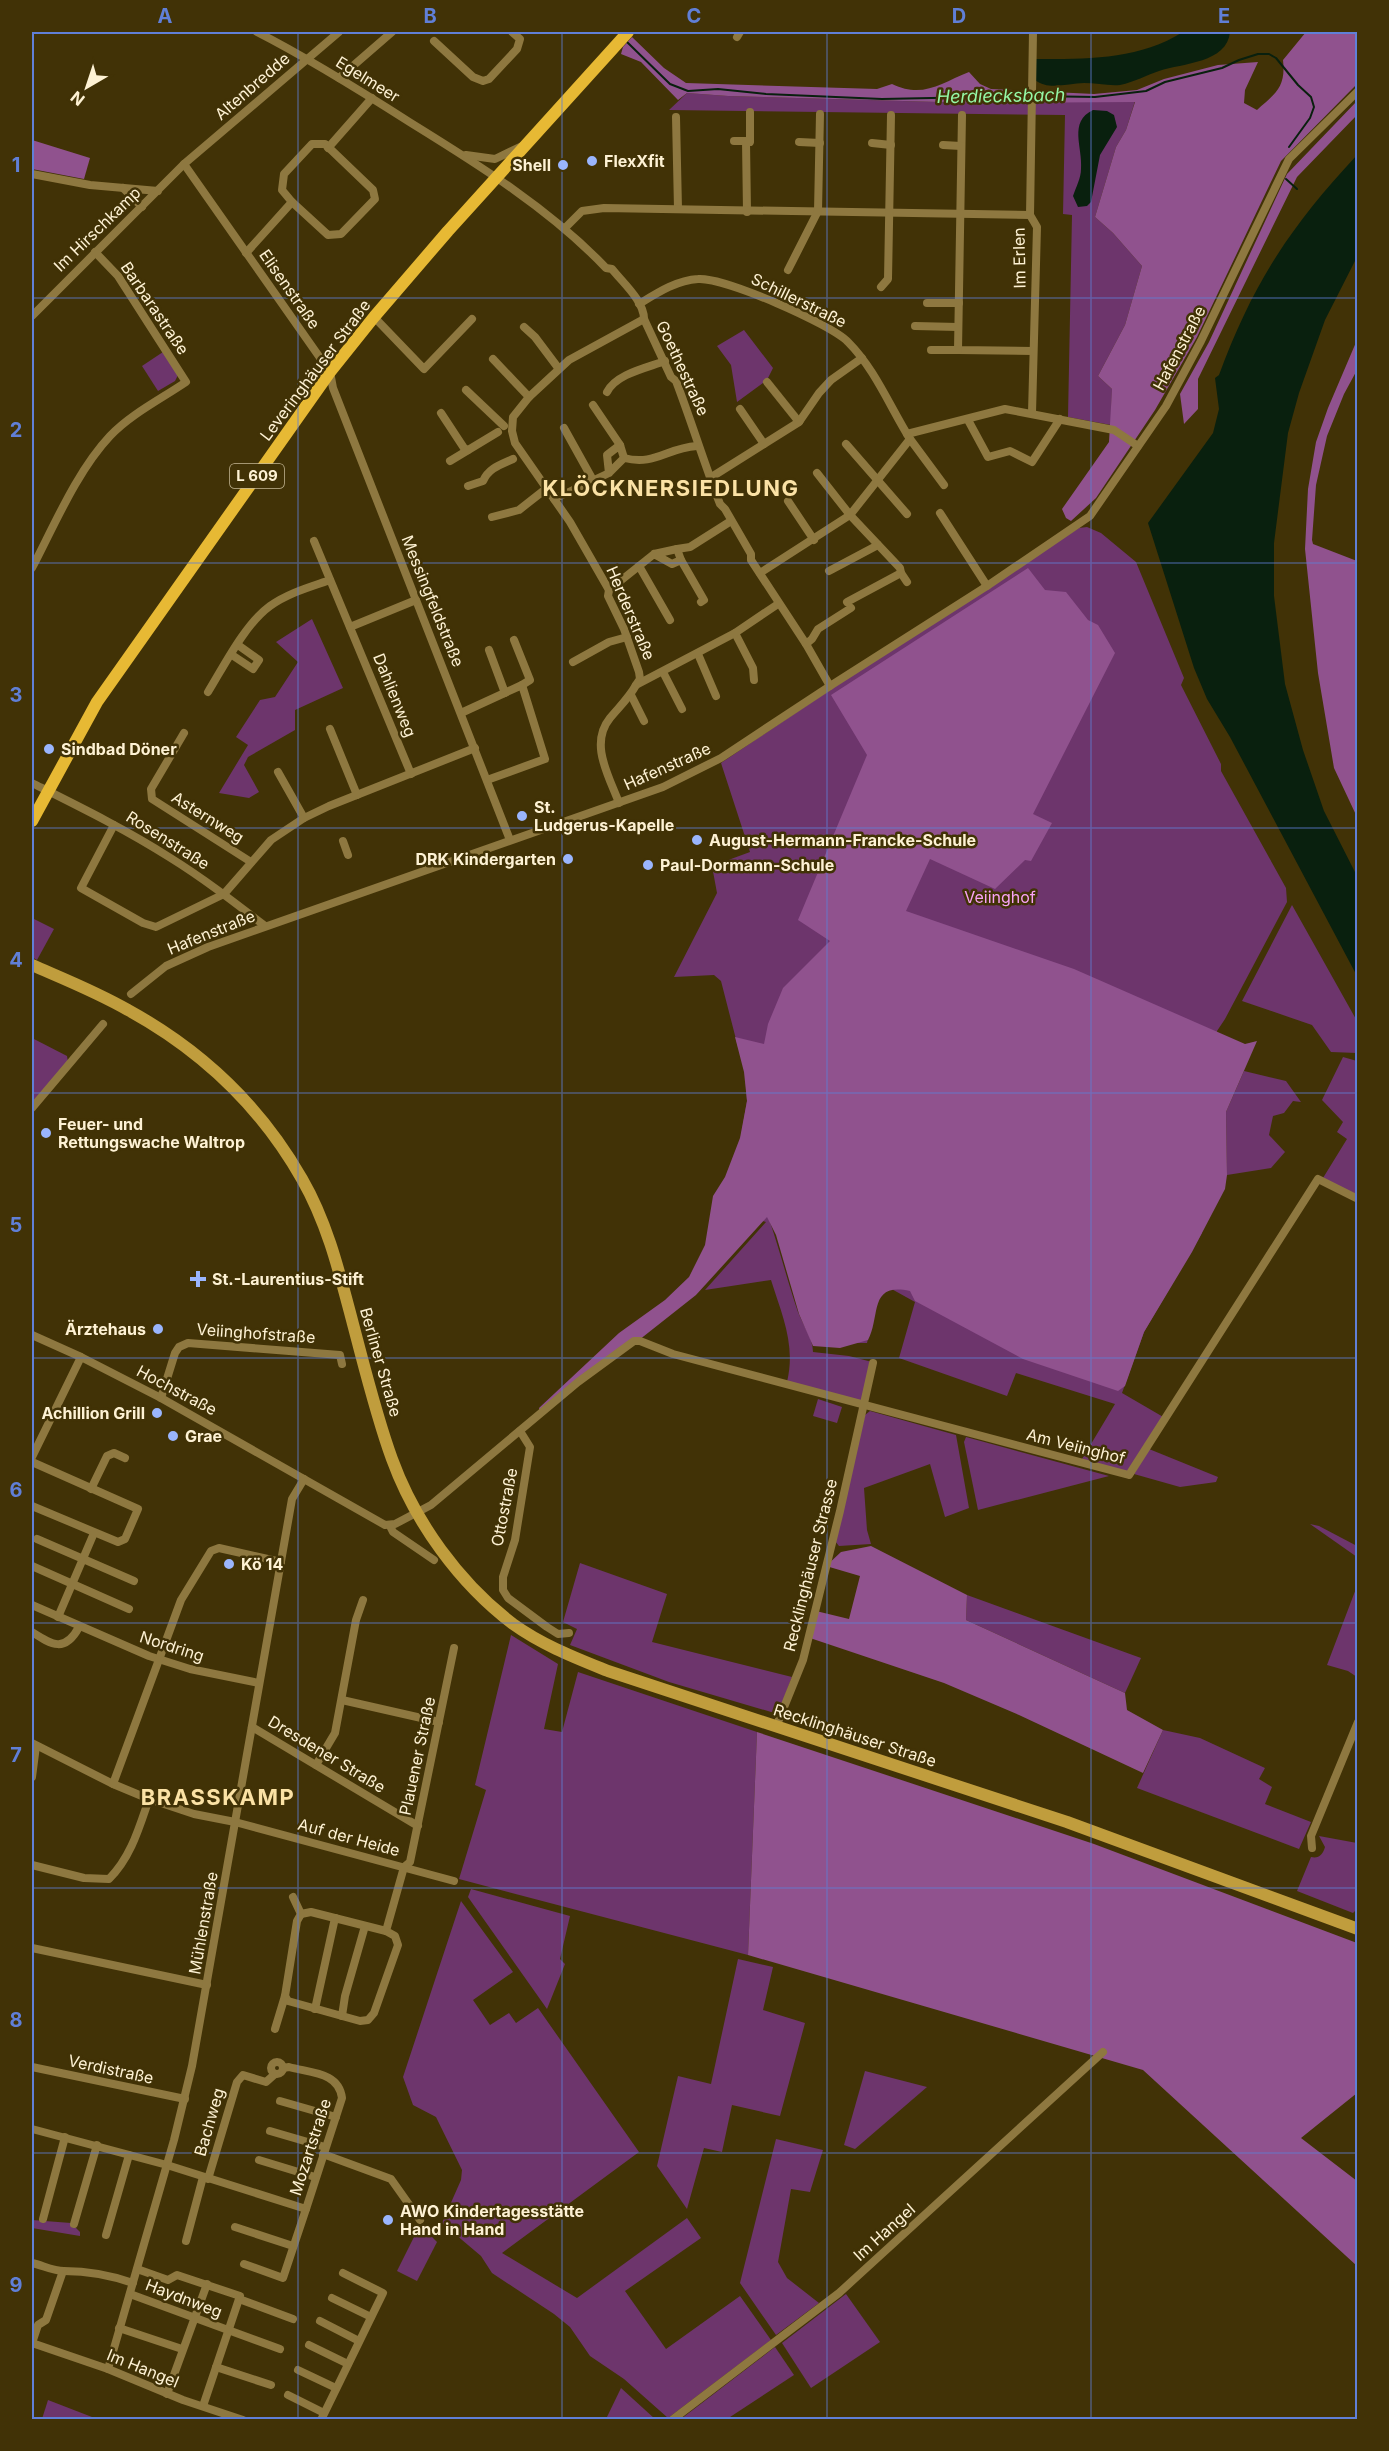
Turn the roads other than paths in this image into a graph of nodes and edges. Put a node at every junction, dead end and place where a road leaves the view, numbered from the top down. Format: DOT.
graph roads {
  1 [pos="259,32"];
  2 [pos="339,32"];
  3 [pos="392,32"];
  4 [pos="512,32"];
  5 [pos="628,32"];
  6 [pos="1033,32"];
  7 [pos="435,42"];
  8 [pos="307,58"];
  9 [pos="339,78"];
  10 [pos="1358,91"];
  11 [pos="372,98"];
  12 [pos="750,112"];
  13 [pos="820,114"];
  14 [pos="891,115"];
  15 [pos="962,115"];
  16 [pos="676,117"];
  17 [pos="734,141"];
  18 [pos="746,141"];
  19 [pos="528,142"];
  20 [pos="799,142"];
  21 [pos="820,143"];
  22 [pos="872,144"];
  23 [pos="891,145"];
  24 [pos="943,145"];
  25 [pos="961,146"];
  26 [pos="328,148"];
  27 [pos="460,153"];
  28 [pos="184,164"];
  29 [pos="32,174"];
  30 [pos="496,179"];
  31 [pos="123,188"];
  32 [pos="158,191"];
  33 [pos="292,202"];
  34 [pos="142,207"];
  35 [pos="678,209"];
  36 [pos="818,211"];
  37 [pos="747,212"];
  38 [pos="889,213"];
  39 [pos="960,215"];
  40 [pos="1030,215"];
  41 [pos="565,228"];
  42 [pos="95,252"];
  43 [pos="246,253"];
  44 [pos="788,270"];
  45 [pos="881,287"];
  46 [pos="927,303"];
  47 [pos="959,303"];
  48 [pos="639,304"];
  49 [pos="32,316"];
  50 [pos="374,317"];
  51 [pos="472,319"];
  52 [pos="644,319"];
  53 [pos="915,326"];
  54 [pos="524,327"];
  55 [pos="958,327"];
  56 [pos="931,350"];
  57 [pos="958,350"];
  58 [pos="1034,351"];
  59 [pos="862,358"];
  60 [pos="494,359"];
  61 [pos="665,361"];
  62 [pos="560,369"];
  63 [pos="330,372"];
  64 [pos="767,382"];
  65 [pos="466,390"];
  66 [pos="607,392"];
  67 [pos="529,397"];
  68 [pos="593,405"];
  69 [pos="740,409"];
  70 [pos="441,413"];
  71 [pos="1032,413"];
  72 [pos="1060,419"];
  73 [pos="968,420"];
  74 [pos="799,422"];
  75 [pos="564,428"];
  76 [pos="909,436"];
  77 [pos="764,444"];
  78 [pos="846,444"];
  79 [pos="620,445"];
  80 [pos="697,446"];
  81 [pos="1138,446"];
  82 [pos="468,450"];
  83 [pos="624,458"];
  84 [pos="513,459"];
  85 [pos="450,460"];
  86 [pos="609,473"];
  87 [pos="817,473"];
  88 [pos="710,478"];
  89 [pos="594,482"];
  90 [pos="877,482"];
  91 [pos="944,485"];
  92 [pos="468,486"];
  93 [pos="546,488"];
  94 [pos="554,499"];
  95 [pos="788,501"];
  96 [pos="940,513"];
  97 [pos="907,514"];
  98 [pos="850,516"];
  99 [pos="492,517"];
  100 [pos="731,521"];
  101 [pos="814,540"];
  102 [pos="314,541"];
  103 [pos="878,545"];
  104 [pos="677,549"];
  105 [pos="654,554"];
  106 [pos="681,560"];
  107 [pos="639,566"];
  108 [pos="32,568"];
  109 [pos="829,571"];
  110 [pos="760,573"];
  111 [pos="901,573"];
  112 [pos="330,580"];
  113 [pos="907,582"];
  114 [pos="987,586"];
  115 [pos="609,590"];
  116 [pos="416,600"];
  117 [pos="701,602"];
  118 [pos="778,604"];
  119 [pos="670,620"];
  120 [pos="350,627"];
  121 [pos="735,633"];
  122 [pos="627,637"];
  123 [pos="514,640"];
  124 [pos="806,644"];
  125 [pos="238,645"];
  126 [pos="489,650"];
  127 [pos="698,654"];
  128 [pos="232,655"];
  129 [pos="573,662"];
  130 [pos="663,672"];
  131 [pos="754,680"];
  132 [pos="522,685"];
  133 [pos="636,685"];
  134 [pos="830,686"];
  135 [pos="208,692"];
  136 [pos="505,693"];
  137 [pos="631,695"];
  138 [pos="716,696"];
  139 [pos="682,709"];
  140 [pos="461,713"];
  141 [pos="644,721"];
  142 [pos="330,729"];
  143 [pos="184,733"];
  144 [pos="475,748"];
  145 [pos="278,772"];
  146 [pos="411,774"];
  147 [pos="487,780"];
  148 [pos="32,783"];
  149 [pos="47,791"];
  150 [pos="357,795"];
  151 [pos="619,803"];
  152 [pos="304,818"];
  153 [pos="32,821"];
  154 [pos="114,825"];
  155 [pos="510,840"];
  156 [pos="343,841"];
  157 [pos="348,855"];
  158 [pos="251,862"];
  159 [pos="225,894"];
  160 [pos="266,926"];
  161 [pos="32,965"];
  162 [pos="131,994"];
  163 [pos="103,1024"];
  164 [pos="32,1108"];
  165 [pos="1358,1199"];
  166 [pos="32,1335"];
  167 [pos="634,1341"];
  168 [pos="81,1357"];
  169 [pos="873,1363"];
  170 [pos="342,1364"];
  171 [pos="161,1398"];
  172 [pos="865,1406"];
  173 [pos="520,1431"];
  174 [pos="32,1457"];
  175 [pos="125,1458"];
  176 [pos="32,1462"];
  177 [pos="304,1479"];
  178 [pos="92,1489"];
  179 [pos="32,1506"];
  180 [pos="417,1513"];
  181 [pos="390,1526"];
  182 [pos="94,1533"];
  183 [pos="37,1539"];
  184 [pos="82,1559"];
  185 [pos="435,1560"];
  186 [pos="281,1562"];
  187 [pos="32,1566"];
  188 [pos="134,1581"];
  189 [pos="73,1585"];
  190 [pos="363,1600"];
  191 [pos="32,1605"];
  192 [pos="129,1609"];
  193 [pos="58,1617"];
  194 [pos="79,1627"];
  195 [pos="32,1632"];
  196 [pos="569,1633"];
  197 [pos="454,1648"];
  198 [pos="160,1660"];
  199 [pos="259,1683"];
  200 [pos="342,1700"];
  201 [pos="439,1722"];
  202 [pos="1358,1722"];
  203 [pos="252,1727"];
  204 [pos="776,1727"];
  205 [pos="34,1744"];
  206 [pos="316,1765"];
  207 [pos="32,1777"];
  208 [pos="113,1784"];
  209 [pos="149,1799"];
  210 [pos="235,1822"];
  211 [pos="417,1826"];
  212 [pos="1312,1848"];
  213 [pos="32,1865"];
  214 [pos="404,1867"];
  215 [pos="454,1881"];
  216 [pos="293,1897"];
  217 [pos="301,1914"];
  218 [pos="335,1918"];
  219 [pos="365,1926"];
  220 [pos="1358,1929"];
  221 [pos="386,1931"];
  222 [pos="32,1948"];
  223 [pos="207,1985"];
  224 [pos="285,1996"];
  225 [pos="315,2009"];
  226 [pos="342,2016"];
  227 [pos="275,2029"];
  228 [pos="1103,2052"];
  229 [pos="32,2067"];
  230 [pos="283,2068"];
  231 [pos="185,2099"];
  232 [pos="280,2101"];
  233 [pos="336,2117"];
  234 [pos="32,2131"];
  235 [pos="270,2131"];
  236 [pos="65,2137"];
  237 [pos="97,2145"];
  238 [pos="324,2151"];
  239 [pos="129,2155"];
  240 [pos="259,2160"];
  241 [pos="167,2164"];
  242 [pos="315,2177"];
  243 [pos="206,2178"];
  244 [pos="306,2209"];
  245 [pos="44,2219"];
  246 [pos="420,2220"];
  247 [pos="74,2224"];
  248 [pos="234,2227"];
  249 [pos="106,2235"];
  250 [pos="186,2241"];
  251 [pos="293,2246"];
  252 [pos="32,2263"];
  253 [pos="244,2264"];
  254 [pos="138,2269"];
  255 [pos="63,2271"];
  256 [pos="343,2273"];
  257 [pos="133,2283"];
  258 [pos="207,2284"];
  259 [pos="130,2294"];
  260 [pos="332,2298"];
  261 [pos="239,2299"];
  262 [pos="371,2317"];
  263 [pos="194,2318"];
  264 [pos="293,2319"];
  265 [pos="320,2321"];
  266 [pos="119,2328"];
  267 [pos="228,2331"];
  268 [pos="359,2341"];
  269 [pos="32,2343"];
  270 [pos="309,2345"];
  271 [pos="182,2349"];
  272 [pos="280,2349"];
  273 [pos="348,2364"];
  274 [pos="216,2367"];
  275 [pos="108,2369"];
  276 [pos="298,2370"];
  277 [pos="271,2385"];
  278 [pos="336,2388"];
  279 [pos="167,2394"];
  280 [pos="288,2395"];
  281 [pos="203,2406"];
  282 [pos="323,2416"];
  283 [pos="243,2420"];
  284 [pos="672,2420"];
  1 -- 8 [label="street, Egelmeer"];
  2 -- 8 [label="street, Altenbredde"];
  3 -- 9 [label="street"];
  4 -- 7 [label="street"];
  5 -- 19 [label="main road, Leveringhäuser Straße / L 609"];
  6 -- 40 [label="street, Im Erlen"];
  8 -- 9 [label="street, Egelmeer"];
  8 -- 28 [label="street, Altenbredde"];
  9 -- 11 [label="street, Egelmeer"];
  10 -- 81 [label="street, Hafenstraße"];
  11 -- 26 [label="street"];
  11 -- 27 [label="street, Egelmeer"];
  12 -- 18 [label="street"];
  13 -- 21 [label="street"];
  14 -- 23 [label="street"];
  15 -- 25 [label="street"];
  16 -- 35 [label="street"];
  17 -- 18 [label="street"];
  18 -- 37 [label="street"];
  19 -- 27 [label="street, Egelmeer"];
  19 -- 30 [label="main road, Leveringhäuser Straße / L 609"];
  20 -- 21 [label="street"];
  21 -- 36 [label="street"];
  22 -- 23 [label="street"];
  23 -- 38 [label="street"];
  24 -- 25 [label="street"];
  25 -- 39 [label="street"];
  26 -- 33 [label="street"];
  26 -- 33 [label="street"];
  27 -- 30 [label="street, Egelmeer"];
  28 -- 32 [label="street, Im Hirschkamp"];
  28 -- 43 [label="street, Elisenstraße"];
  29 -- 31 [label="street"];
  30 -- 41 [label="street, Goethestraße"];
  30 -- 50 [label="main road, Leveringhäuser Straße / L 609"];
  31 -- 32 [label="street"];
  31 -- 34 [label="street"];
  32 -- 34 [label="street, Im Hirschkamp"];
  33 -- 43 [label="street, Elisenstraße"];
  34 -- 42 [label="street, Im Hirschkamp"];
  35 -- 37 [label="street"];
  35 -- 41 [label="street"];
  36 -- 37 [label="street"];
  36 -- 38 [label="street"];
  36 -- 44 [label="street"];
  38 -- 39 [label="street"];
  38 -- 45 [label="street"];
  39 -- 40 [label="street"];
  39 -- 47 [label="street"];
  40 -- 58 [label="street, Im Erlen"];
  41 -- 48 [label="street, Goethestraße"];
  42 -- 49 [label="street, Im Hirschkamp"];
  42 -- 108 [label="street, Barbarastraße"];
  43 -- 63 [label="street, Elisenstraße"];
  46 -- 47 [label="street"];
  47 -- 55 [label="street"];
  48 -- 52 [label="street, Goethestraße"];
  48 -- 59 [label="street, Schillerstraße"];
  50 -- 51 [label="street"];
  50 -- 63 [label="main road, Leveringhäuser Straße / L 609"];
  52 -- 61 [label="street, Goethestraße"];
  52 -- 62 [label="street, Herderstraße"];
  53 -- 55 [label="street"];
  54 -- 62 [label="street"];
  55 -- 57 [label="street"];
  56 -- 57 [label="street"];
  57 -- 58 [label="street"];
  58 -- 71 [label="street, Im Erlen"];
  59 -- 74 [label="street"];
  59 -- 76 [label="street, Schillerstraße"];
  60 -- 67 [label="street"];
  61 -- 66 [label="street"];
  61 -- 80 [label="street, Goethestraße"];
  62 -- 67 [label="street, Herderstraße"];
  63 -- 116 [label="street, Messingfeldstraße"];
  63 -- 149 [label="main road, Leveringhäuser Straße / L 609"];
  64 -- 74 [label="street"];
  65 -- 82 [label="street"];
  67 -- 93 [label="street, Herderstraße"];
  68 -- 79 [label="street"];
  69 -- 77 [label="street"];
  70 -- 82 [label="street"];
  71 -- 72 [label="street"];
  71 -- 73 [label="street"];
  72 -- 73 [label="street"];
  72 -- 81 [label="street"];
  73 -- 76 [label="street"];
  74 -- 77 [label="street"];
  75 -- 89 [label="street"];
  76 -- 90 [label="street"];
  76 -- 91 [label="street, Schillerstraße"];
  77 -- 88 [label="street"];
  78 -- 90 [label="street"];
  79 -- 83 [label="street"];
  79 -- 86 [label="street"];
  80 -- 83 [label="street"];
  80 -- 88 [label="street, Goethestraße"];
  81 -- 114 [label="street, Hafenstraße"];
  82 -- 85 [label="street"];
  83 -- 86 [label="street"];
  84 -- 92 [label="street"];
  86 -- 89 [label="street"];
  87 -- 98 [label="street"];
  88 -- 100 [label="street, Goethestraße"];
  89 -- 94 [label="street"];
  90 -- 97 [label="street"];
  90 -- 98 [label="street"];
  93 -- 94 [label="street, Herderstraße"];
  93 -- 99 [label="street"];
  94 -- 115 [label="street, Herderstraße"];
  95 -- 101 [label="street"];
  96 -- 114 [label="street"];
  98 -- 101 [label="street"];
  98 -- 103 [label="street"];
  100 -- 104 [label="street"];
  100 -- 110 [label="street, Goethestraße"];
  101 -- 110 [label="street"];
  102 -- 112 [label="street, Dahlienweg"];
  103 -- 109 [label="street"];
  103 -- 111 [label="street"];
  104 -- 105 [label="street"];
  104 -- 106 [label="street"];
  105 -- 106 [label="street"];
  105 -- 107 [label="street"];
  106 -- 117 [label="street"];
  107 -- 115 [label="street"];
  107 -- 119 [label="street"];
  110 -- 118 [label="street, Goethestraße"];
  111 -- 113 [label="street"];
  111 -- 124 [label="street"];
  112 -- 120 [label="street, Dahlienweg"];
  112 -- 125 [label="street"];
  114 -- 134 [label="street, Hafenstraße"];
  115 -- 122 [label="street, Herderstraße"];
  116 -- 120 [label="street"];
  116 -- 140 [label="street, Messingfeldstraße"];
  118 -- 121 [label="street"];
  118 -- 124 [label="street, Goethestraße"];
  120 -- 146 [label="street, Dahlienweg"];
  121 -- 127 [label="street"];
  121 -- 131 [label="street"];
  122 -- 129 [label="street"];
  122 -- 133 [label="street, Herderstraße"];
  123 -- 132 [label="street"];
  124 -- 134 [label="street, Goethestraße"];
  125 -- 128 [label="street"];
  125 -- 128 [label="street"];
  126 -- 136 [label="street"];
  127 -- 130 [label="street"];
  127 -- 138 [label="street"];
  128 -- 135 [label="street"];
  130 -- 133 [label="street"];
  130 -- 139 [label="street"];
  132 -- 136 [label="street"];
  132 -- 147 [label="street"];
  133 -- 137 [label="street"];
  134 -- 151 [label="street, Hafenstraße"];
  136 -- 140 [label="street"];
  137 -- 141 [label="street"];
  137 -- 151 [label="street"];
  140 -- 144 [label="street, Messingfeldstraße"];
  142 -- 150 [label="street"];
  143 -- 158 [label="street, Asternweg"];
  144 -- 146 [label="street"];
  144 -- 147 [label="street, Messingfeldstraße"];
  145 -- 152 [label="street"];
  146 -- 150 [label="street"];
  147 -- 155 [label="street, Messingfeldstraße"];
  148 -- 149 [label="street, Rosenstraße"];
  149 -- 153 [label="main road, Leveringhäuser Straße / L 609"];
  149 -- 154 [label="street, Rosenstraße"];
  150 -- 152 [label="street"];
  151 -- 155 [label="street, Hafenstraße"];
  152 -- 158 [label="street"];
  154 -- 159 [label="street, Rosenstraße"];
  154 -- 159 [label="street"];
  155 -- 160 [label="street, Hafenstraße"];
  156 -- 157 [label="street"];
  158 -- 159 [label="street"];
  159 -- 160 [label="street, Rosenstraße"];
  160 -- 162 [label="street, Hafenstraße"];
  161 -- 180 [label="main road, Berliner Straße"];
  163 -- 164 [label="street"];
  165 -- 172 [label="street, Am Veiinghof"];
  166 -- 168 [label="street, Hochstraße"];
  167 -- 172 [label="street, Am Veiinghof"];
  167 -- 173 [label="street, Ottostraße"];
  168 -- 171 [label="street, Hochstraße"];
  168 -- 174 [label="street"];
  169 -- 172 [label="street, Recklinghäuser Strasse"];
  170 -- 171 [label="street, Veiinghofstraße"];
  171 -- 177 [label="street, Hochstraße"];
  172 -- 204 [label="street, Recklinghäuser Strasse"];
  173 -- 180 [label="street, Ottostraße"];
  173 -- 196 [label="street, Ottostraße"];
  175 -- 178 [label="street"];
  176 -- 178 [label="street"];
  177 -- 181 [label="street"];
  177 -- 186 [label="street, Mühlenstraße"];
  178 -- 182 [label="street"];
  179 -- 182 [label="street"];
  180 -- 181 [label="street"];
  180 -- 204 [label="main road, Recklinghäuser Straße"];
  181 -- 185 [label="street"];
  182 -- 184 [label="street"];
  183 -- 184 [label="street"];
  184 -- 188 [label="street"];
  184 -- 189 [label="street"];
  186 -- 198 [label="street"];
  186 -- 199 [label="street, Mühlenstraße"];
  187 -- 189 [label="street"];
  189 -- 192 [label="street"];
  189 -- 193 [label="street"];
  190 -- 200 [label="street"];
  191 -- 193 [label="street, Nordring"];
  193 -- 194 [label="street, Nordring"];
  194 -- 195 [label="street"];
  194 -- 198 [label="street, Nordring"];
  197 -- 201 [label="street, Plauener Straße"];
  198 -- 199 [label="street, Nordring"];
  198 -- 208 [label="street"];
  199 -- 203 [label="street, Mühlenstraße"];
  200 -- 201 [label="street"];
  200 -- 206 [label="street"];
  201 -- 211 [label="street, Plauener Straße"];
  202 -- 212 [label="street"];
  203 -- 206 [label="street, Dresdener Straße"];
  203 -- 210 [label="street, Mühlenstraße"];
  204 -- 220 [label="main road, Recklinghäuser Straße"];
  205 -- 207 [label="street"];
  205 -- 208 [label="street, Auf der Heide"];
  206 -- 211 [label="street, Dresdener Straße"];
  208 -- 209 [label="street, Auf der Heide"];
  209 -- 210 [label="street, Auf der Heide"];
  209 -- 213 [label="street"];
  210 -- 214 [label="street, Auf der Heide"];
  210 -- 223 [label="street, Mühlenstraße"];
  211 -- 214 [label="street, Plauener Straße"];
  214 -- 215 [label="street, Auf der Heide"];
  214 -- 221 [label="street, Plauener Straße"];
  216 -- 217 [label="street"];
  217 -- 218 [label="street"];
  217 -- 224 [label="street"];
  218 -- 219 [label="street"];
  218 -- 225 [label="street"];
  219 -- 221 [label="street"];
  219 -- 226 [label="street"];
  221 -- 226 [label="street"];
  222 -- 223 [label="street"];
  223 -- 231 [label="street, Mühlenstraße"];
  224 -- 225 [label="street"];
  224 -- 227 [label="street"];
  225 -- 226 [label="street"];
  228 -- 284 [label="street, Im Hangel"];
  229 -- 231 [label="street, Verdistraße"];
  230 -- 233 [label="street, Mozartstraße"];
  230 -- 243 [label="street, Bachweg"];
  231 -- 241 [label="street, Mühlenstraße"];
  232 -- 233 [label="street"];
  233 -- 238 [label="street, Mozartstraße"];
  234 -- 236 [label="street, Mozartstraße"];
  235 -- 238 [label="street"];
  236 -- 237 [label="street, Mozartstraße"];
  236 -- 245 [label="street"];
  237 -- 239 [label="street, Mozartstraße"];
  237 -- 247 [label="street"];
  238 -- 242 [label="street, Mozartstraße"];
  238 -- 246 [label="street"];
  239 -- 241 [label="street, Mozartstraße"];
  239 -- 249 [label="street"];
  240 -- 242 [label="street"];
  241 -- 243 [label="street, Mozartstraße"];
  241 -- 254 [label="street, Mühlenstraße"];
  242 -- 244 [label="street, Mozartstraße"];
  243 -- 244 [label="street, Mozartstraße"];
  243 -- 250 [label="street"];
  244 -- 251 [label="street"];
  248 -- 251 [label="street"];
  251 -- 253 [label="street"];
  252 -- 255 [label="street"];
  254 -- 257 [label="street, Mühlenstraße"];
  254 -- 258 [label="street, Haydnweg"];
  255 -- 257 [label="street"];
  255 -- 269 [label="street"];
  256 -- 262 [label="street"];
  257 -- 259 [label="street, Mühlenstraße"];
  258 -- 261 [label="street, Haydnweg"];
  258 -- 263 [label="street"];
  259 -- 263 [label="street, Haydnweg"];
  259 -- 266 [label="street, Mühlenstraße"];
  260 -- 262 [label="street"];
  261 -- 264 [label="street"];
  261 -- 267 [label="street, Haydnweg"];
  262 -- 268 [label="street"];
  263 -- 267 [label="street, Haydnweg"];
  263 -- 271 [label="street"];
  265 -- 268 [label="street"];
  266 -- 271 [label="street"];
  266 -- 275 [label="street, Mühlenstraße"];
  267 -- 272 [label="street, Haydnweg"];
  267 -- 274 [label="street, Haydnweg"];
  268 -- 273 [label="street"];
  269 -- 275 [label="street, Im Hangel"];
  270 -- 273 [label="street"];
  271 -- 279 [label="street"];
  273 -- 278 [label="street"];
  274 -- 277 [label="street"];
  274 -- 281 [label="street, Haydnweg"];
  275 -- 279 [label="street, Im Hangel"];
  276 -- 278 [label="street"];
  278 -- 282 [label="street"];
  279 -- 281 [label="street, Im Hangel"];
  280 -- 282 [label="street"];
  281 -- 283 [label="street, Im Hangel"];
}
